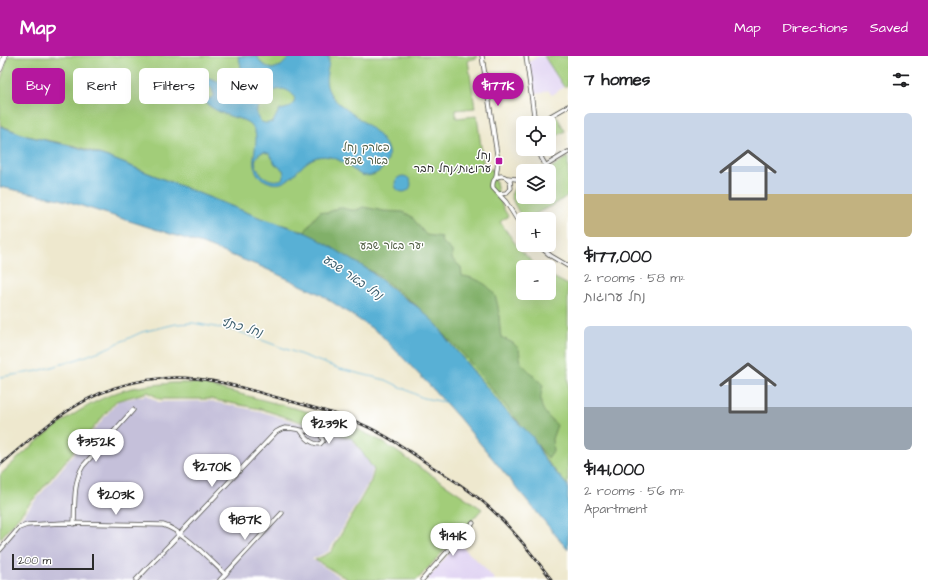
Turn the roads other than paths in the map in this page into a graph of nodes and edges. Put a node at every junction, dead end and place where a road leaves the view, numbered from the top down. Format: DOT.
graph roads {
  1 [pos="5,56"];
  2 [pos="482,56"];
  3 [pos="526,56"];
  4 [pos="0,69"];
  5 [pos="568,106"];
  6 [pos="533,116"];
  7 [pos="551,116"];
  8 [pos="568,152"];
  9 [pos="498,161"];
  10 [pos="549,164"];
  11 [pos="496,177"];
  12 [pos="507,177"];
  13 [pos="516,177"];
  14 [pos="516,182"];
  15 [pos="511,186"];
  16 [pos="508,192"];
  17 [pos="499,194"];
  18 [pos="509,207"];
  19 [pos="516,218"];
  20 [pos="546,252"];
  21 [pos="568,266"];
  22 [pos="133,410"];
  23 [pos="300,431"];
  24 [pos="282,513"];
  25 [pos="473,523"];
  26 [pos="74,524"];
  27 [pos="180,533"];
  28 [pos="0,550"];
  29 [pos="225,574"];
  30 [pos="139,577"];
  31 [pos="136,580"];
  32 [pos="144,580"];
  33 [pos="220,580"];
  34 [pos="422,580"];
  1 -- 4 [label="highway"];
  2 -- 9 [label="street"];
  3 -- 6 [label="street"];
  5 -- 7 [label="street"];
  8 -- 10 [label="street"];
  9 -- 11 [label="street"];
  9 -- 12 [label="street"];
  11 -- 12 [label="street"];
  11 -- 17 [label="street"];
  12 -- 13 [label="street"];
  12 -- 15 [label="street"];
  14 -- 15 [label="street"];
  15 -- 16 [label="street"];
  16 -- 17 [label="street"];
  16 -- 18 [label="street"];
  17 -- 18 [label="street"];
  18 -- 19 [label="street"];
  20 -- 21 [label="street"];
  22 -- 26 [label="street"];
  23 -- 23 [label="street"];
  23 -- 27 [label="street"];
  24 -- 29 [label="street"];
  25 -- 34 [label="street"];
  26 -- 27 [label="street"];
  26 -- 28 [label="street"];
  27 -- 29 [label="street"];
  27 -- 30 [label="street"];
  29 -- 33 [label="street"];
  30 -- 31 [label="street"];
  30 -- 32 [label="street"];
}
